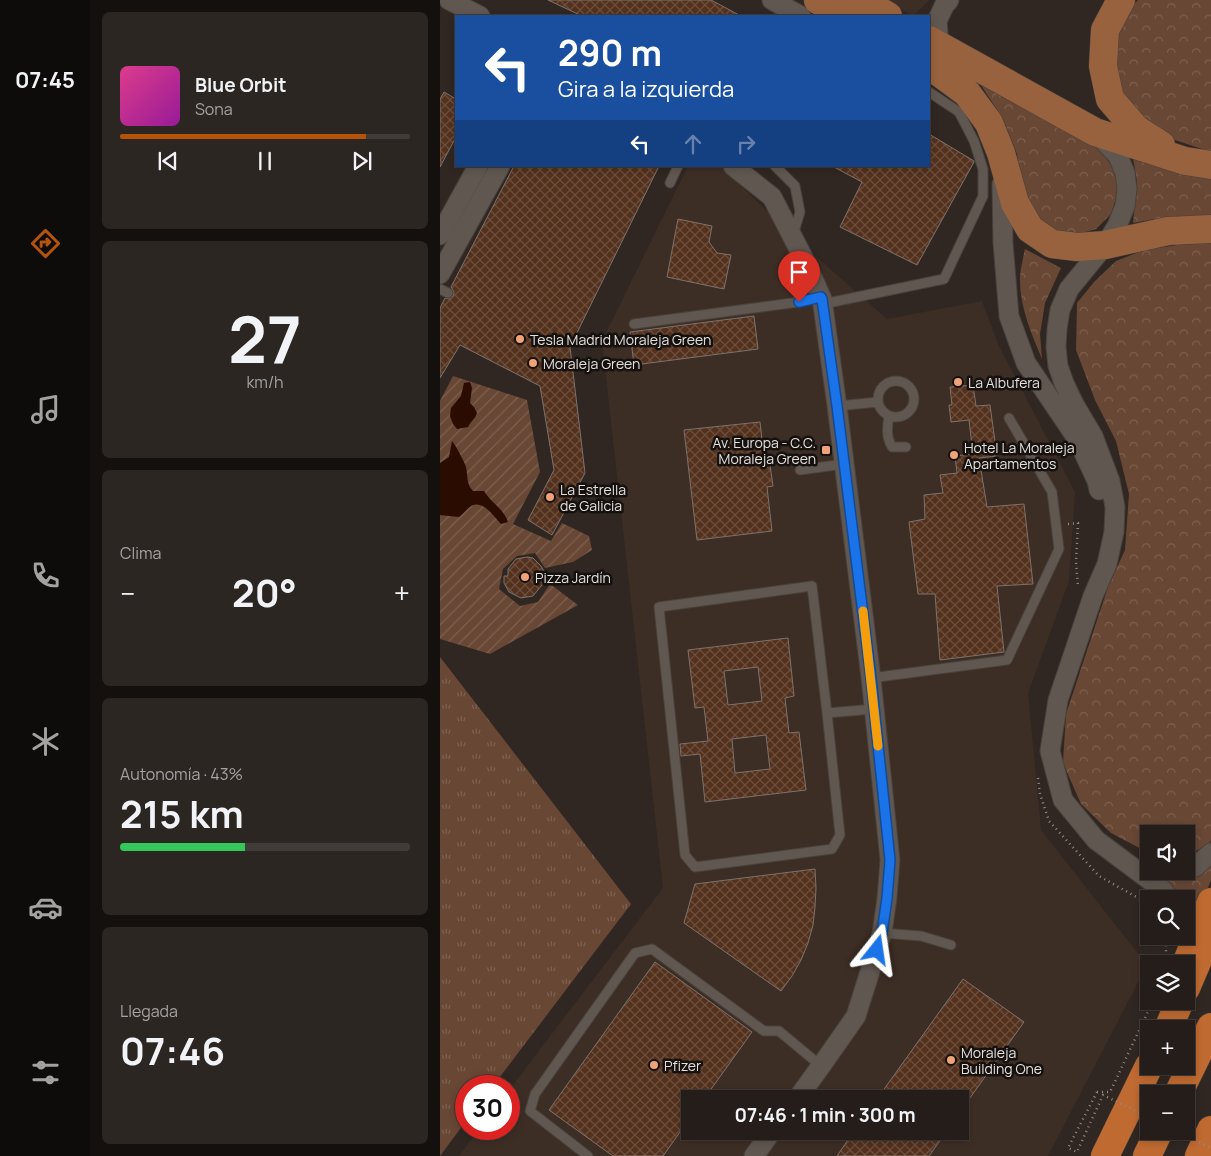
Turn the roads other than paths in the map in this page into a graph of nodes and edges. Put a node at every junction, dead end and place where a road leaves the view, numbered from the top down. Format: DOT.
graph roads {
  1 [pos="449,0"];
  2 [pos="772,0"];
  3 [pos="818,0"];
  4 [pos="861,0"];
  5 [pos="949,0"];
  6 [pos="1121,0"];
  7 [pos="478,15"];
  8 [pos="799,15"];
  9 [pos="844,15"];
  10 [pos="886,15"];
  11 [pos="932,50"];
  12 [pos="930,93"];
  13 [pos="1095,132"];
  14 [pos="1001,152"];
  15 [pos="1198,163"];
  16 [pos="477,167"];
  17 [pos="500,167"];
  18 [pos="678,167"];
  19 [pos="734,167"];
  20 [pos="776,167"];
  21 [pos="670,183"];
  22 [pos="468,184"];
  23 [pos="489,194"];
  24 [pos="1211,229"];
  25 [pos="441,231"];
  26 [pos="793,235"];
  27 [pos="1105,245"];
  28 [pos="440,274"];
  29 [pos="822,300"];
  30 [pos="634,324"];
  31 [pos="878,402"];
  32 [pos="837,406"];
  33 [pos="889,416"];
  34 [pos="1009,418"];
  35 [pos="906,447"];
  36 [pos="844,464"];
  37 [pos="800,470"];
  38 [pos="1086,591"];
  39 [pos="871,678"];
  40 [pos="874,709"];
  41 [pos="827,713"];
  42 [pos="1211,853"];
  43 [pos="1121,858"];
  44 [pos="1140,863"];
  45 [pos="1195,867"];
  46 [pos="1163,890"];
  47 [pos="1211,902"];
  48 [pos="1211,931"];
  49 [pos="882,933"];
  50 [pos="950,945"];
  51 [pos="1189,955"];
  52 [pos="1195,967"];
  53 [pos="1211,1027"];
  54 [pos="821,1066"];
  55 [pos="1144,1075"];
  56 [pos="1182,1085"];
  57 [pos="804,1090"];
  58 [pos="1211,1130"];
  59 [pos="766,1140"];
  60 [pos="1155,1140"];
  61 [pos="588,1156"];
  62 [pos="754,1156"];
  63 [pos="1104,1156"];
  64 [pos="1147,1156"];
  65 [pos="1199,1156"];
  1 -- 7 [label="street"];
  2 -- 8 [label="street"];
  3 -- 9 [label="main road"];
  4 -- 10 [label="main road"];
  5 -- 11 [label="street"];
  6 -- 15 [label="main road"];
  11 -- 13 [label="main road"];
  11 -- 14 [label="main road"];
  12 -- 29 [label="lane"];
  13 -- 15 [label="main road"];
  13 -- 27 [label="street"];
  14 -- 27 [label="main road"];
  14 -- 38 [label="street"];
  16 -- 22 [label="street"];
  17 -- 23 [label="street"];
  18 -- 21 [label="lane"];
  19 -- 26 [label="street"];
  20 -- 26 [label="lane"];
  22 -- 23 [label="lane"];
  22 -- 25 [label="street"];
  23 -- 28 [label="street"];
  24 -- 27 [label="main road"];
  26 -- 29 [label="street"];
  27 -- 38 [label="street"];
  29 -- 30 [label="lane"];
  29 -- 32 [label="street"];
  31 -- 32 [label="lane"];
  31 -- 33 [label="lane"];
  31 -- 33 [label="lane"];
  32 -- 36 [label="street"];
  33 -- 35 [label="lane"];
  34 -- 39 [label="lane"];
  36 -- 37 [label="lane"];
  36 -- 39 [label="street"];
  38 -- 43 [label="street"];
  39 -- 40 [label="street"];
  40 -- 41 [label="lane"];
  40 -- 49 [label="street"];
  41 -- 41 [label="lane"];
  42 -- 45 [label="street"];
  43 -- 44 [label="street"];
  43 -- 46 [label="street"];
  47 -- 51 [label="highway"];
  48 -- 52 [label="highway"];
  49 -- 50 [label="lane"];
  49 -- 54 [label="street"];
  53 -- 56 [label="highway"];
  54 -- 57 [label="street"];
  54 -- 61 [label="lane"];
  55 -- 63 [label="highway"];
  58 -- 65 [label="highway"];
  59 -- 62 [label="street"];
  60 -- 64 [label="highway"];
}
